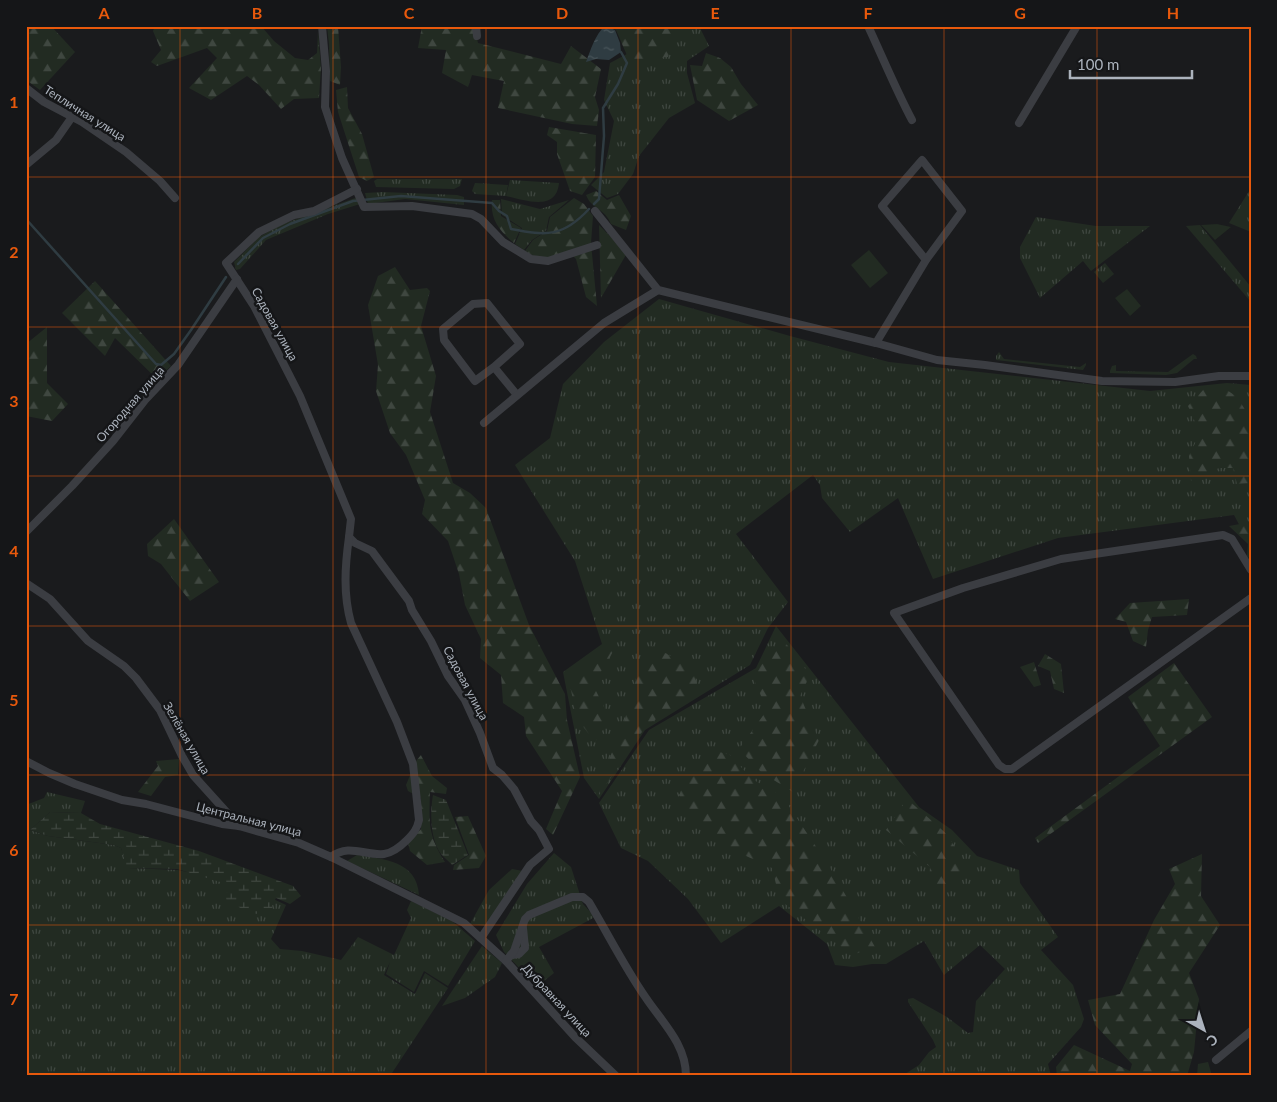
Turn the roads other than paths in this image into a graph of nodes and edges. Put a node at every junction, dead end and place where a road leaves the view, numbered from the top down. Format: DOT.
graph roads {
  1 [pos="322,26"];
  2 [pos="476,26"];
  3 [pos="868,26"];
  4 [pos="1077,26"];
  5 [pos="477,36"];
  6 [pos="26,88"];
  7 [pos="72,117"];
  8 [pos="912,120"];
  9 [pos="1018,123"];
  10 [pos="26,165"];
  11 [pos="175,198"];
  12 [pos="361,199"];
  13 [pos="595,211"];
  14 [pos="596,245"];
  15 [pos="926,260"];
  16 [pos="237,279"];
  17 [pos="658,290"];
  18 [pos="876,343"];
  19 [pos="494,367"];
  20 [pos="1251,376"];
  21 [pos="517,395"];
  22 [pos="484,423"];
  23 [pos="26,532"];
  24 [pos="349,537"];
  25 [pos="1251,570"];
  26 [pos="26,583"];
  27 [pos="1251,598"];
  28 [pos="26,761"];
  29 [pos="239,826"];
  30 [pos="331,857"];
  31 [pos="482,938"];
  32 [pos="508,958"];
  33 [pos="1251,1031"];
  34 [pos="1216,1060"];
  35 [pos="616,1076"];
  36 [pos="686,1076"];
  1 -- 12 [label="street"];
  2 -- 5 [label="street"];
  3 -- 8 [label="street"];
  4 -- 9 [label="street"];
  6 -- 7 [label="street, Тепличная улица"];
  7 -- 10 [label="street"];
  7 -- 11 [label="street, Тепличная улица"];
  12 -- 14 [label="street"];
  12 -- 16 [label="street, Садовая улица"];
  13 -- 17 [label="street"];
  15 -- 15 [label="street"];
  15 -- 18 [label="street"];
  16 -- 23 [label="street, Огородная улица"];
  16 -- 24 [label="street, Садовая улица"];
  17 -- 18 [label="street"];
  17 -- 21 [label="street"];
  18 -- 20 [label="street"];
  19 -- 19 [label="street"];
  19 -- 21 [label="street"];
  21 -- 22 [label="street"];
  24 -- 30 [label="street, Садовая улица"];
  24 -- 31 [label="street, Садовая улица"];
  25 -- 27 [label="street"];
  26 -- 29 [label="street, Зелёная улица"];
  28 -- 29 [label="street, Центральная улица"];
  29 -- 30 [label="street, Центральная улица"];
  30 -- 31 [label="street, Центральная улица"];
  31 -- 32 [label="street, Дубравная улица"];
  32 -- 35 [label="street, Дубравная улица"];
  32 -- 36 [label="street"];
  33 -- 34 [label="street"];
}
